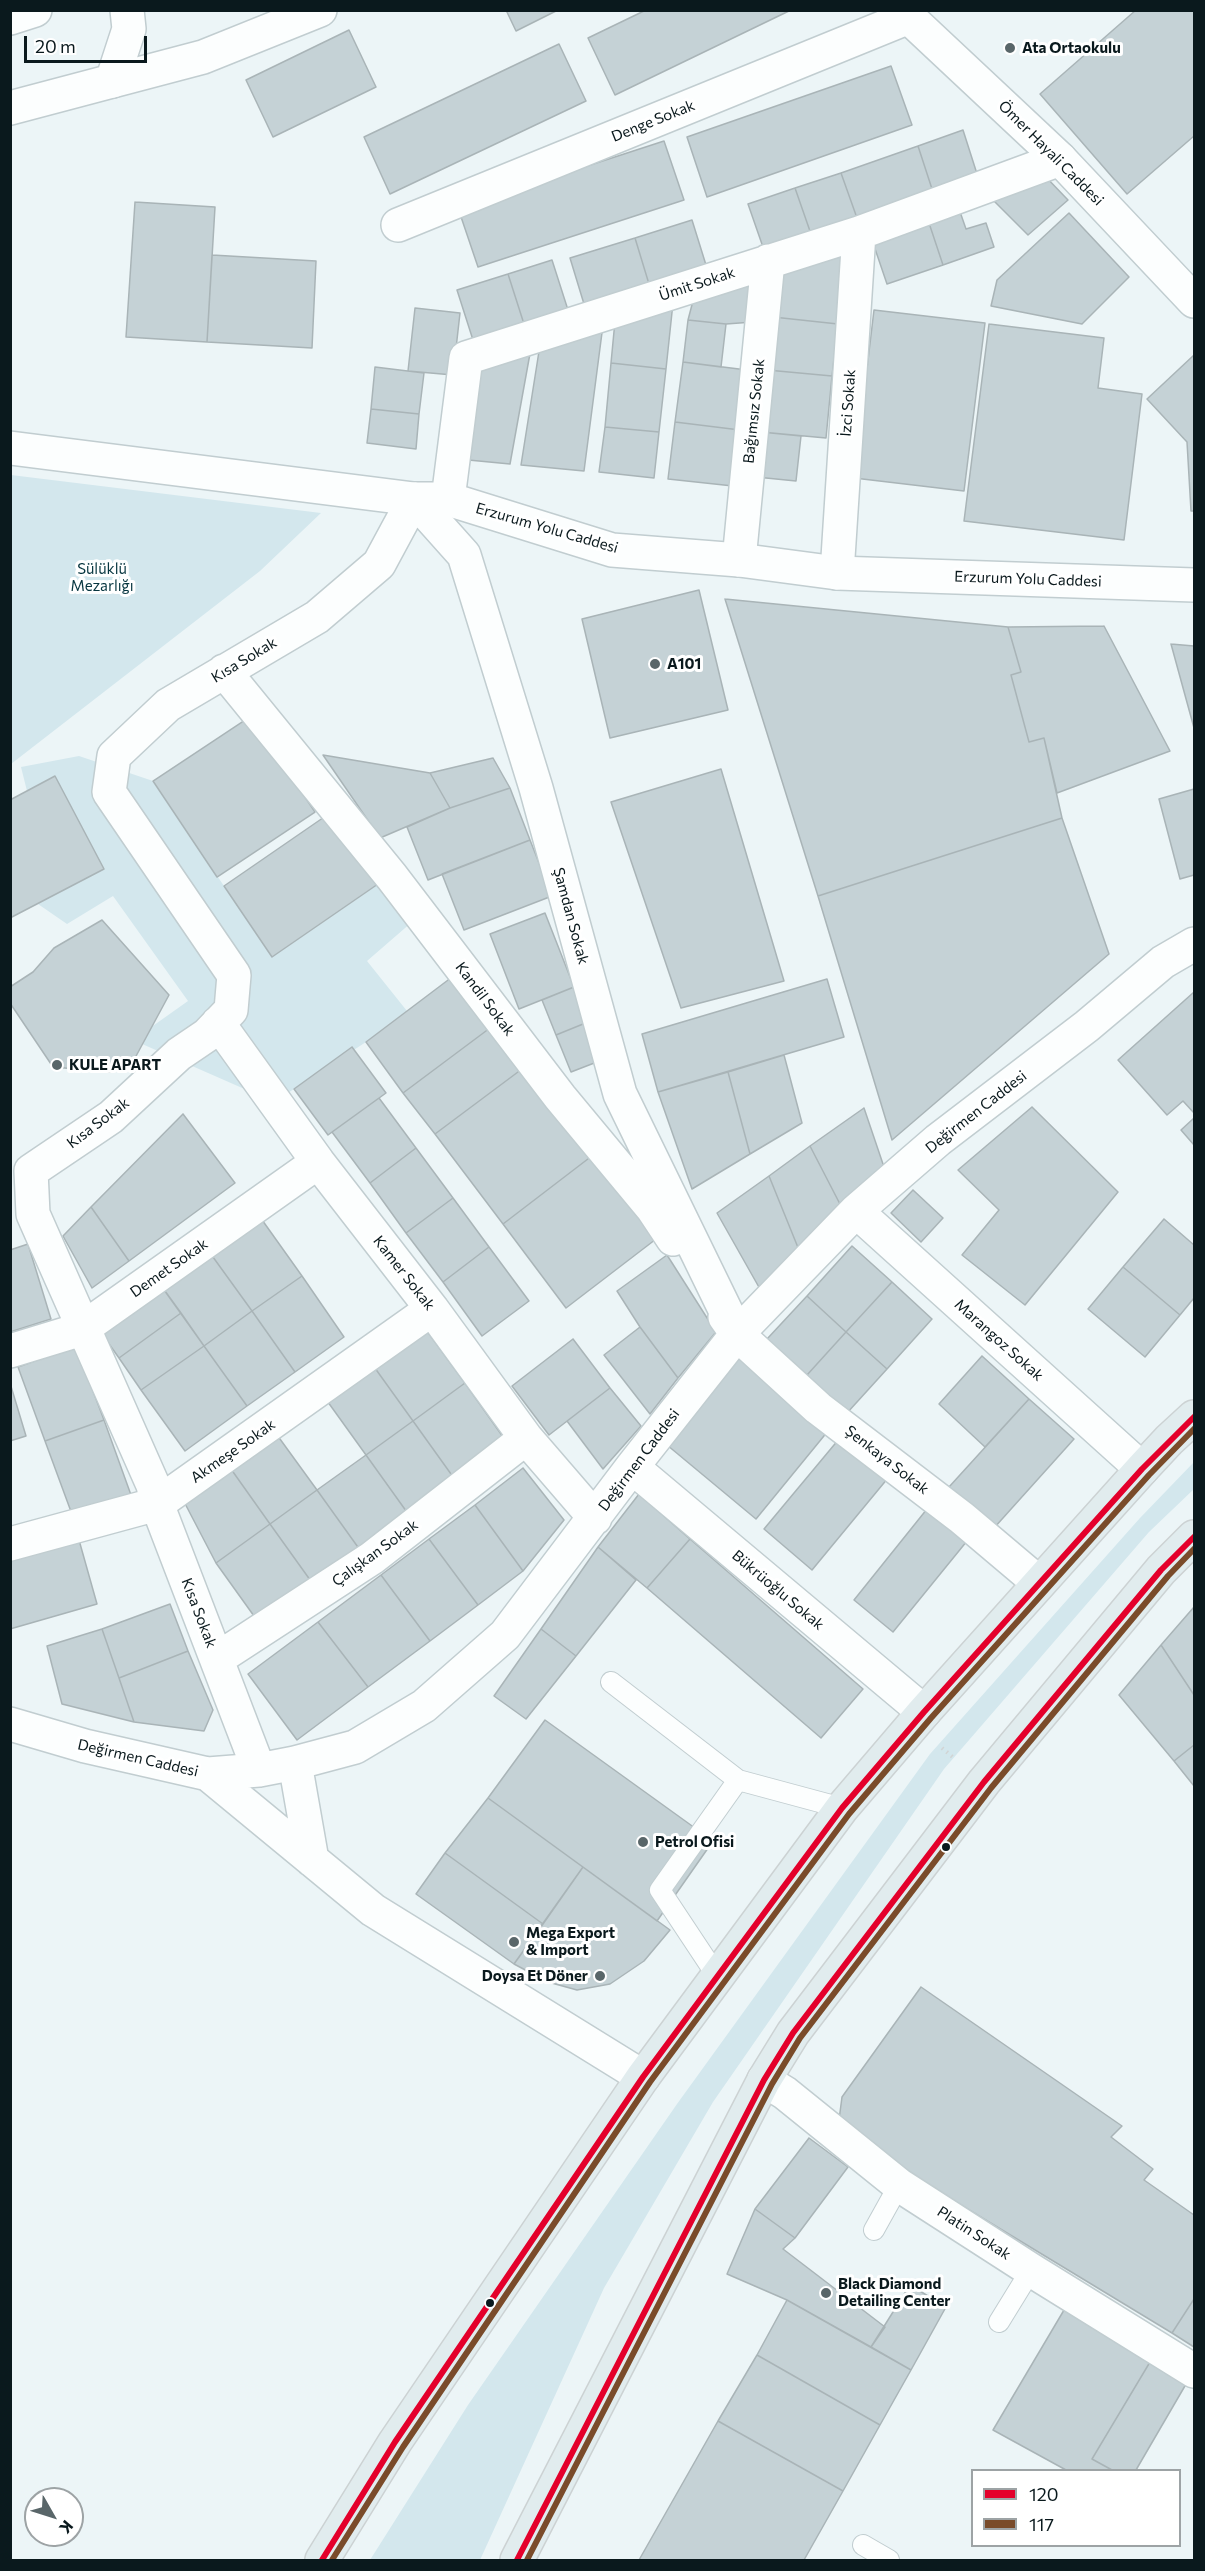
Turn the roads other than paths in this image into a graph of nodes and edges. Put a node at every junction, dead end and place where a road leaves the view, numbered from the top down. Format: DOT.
graph roads {
  1 [pos="35,10"];
  2 [pos="127,10"];
  3 [pos="320,10"];
  4 [pos="905,14"];
  5 [pos="10,18"];
  6 [pos="112,81"];
  7 [pos="10,108"];
  8 [pos="1060,159"];
  9 [pos="398,225"];
  10 [pos="859,233"];
  11 [pos="768,261"];
  12 [pos="1194,301"];
  13 [pos="10,448"];
  14 [pos="414,499"];
  15 [pos="448,499"];
  16 [pos="739,560"];
  17 [pos="837,573"];
  18 [pos="1194,585"];
  19 [pos="224,671"];
  20 [pos="1194,944"];
  21 [pos="218,1023"];
  22 [pos="318,1162"];
  23 [pos="856,1211"];
  24 [pos="432,1309"];
  25 [pos="82,1329"];
  26 [pos="737,1334"];
  27 [pos="10,1351"];
  28 [pos="1194,1417"];
  29 [pos="526,1438"];
  30 [pos="632,1467"];
  31 [pos="1142,1469"];
  32 [pos="157,1504"];
  33 [pos="595,1518"];
  34 [pos="1194,1537"];
  35 [pos="10,1544"];
  36 [pos="1039,1583"];
  37 [pos="217,1659"];
  38 [pos="611,1682"];
  39 [pos="924,1712"];
  40 [pos="10,1724"];
  41 [pos="295,1763"];
  42 [pos="259,1770"];
  43 [pos="208,1774"];
  44 [pos="738,1780"];
  45 [pos="842,1808"];
  46 [pos="312,1860"];
  47 [pos="717,1976"];
  48 [pos="643,2077"];
  49 [pos="764,2080"];
  50 [pos="899,2185"];
  51 [pos="874,2230"];
  52 [pos="1031,2270"];
  53 [pos="999,2322"];
  54 [pos="1194,2372"];
  55 [pos="863,2545"];
  56 [pos="322,2560"];
  57 [pos="517,2560"];
  58 [pos="890,2560"];
  1 -- 5 [label="street"];
  2 -- 6 [label="street"];
  3 -- 6 [label="street"];
  4 -- 8 [label="street, Ömer Hayali Caddesi"];
  4 -- 9 [label="street, Denge Sokak"];
  6 -- 7 [label="street"];
  8 -- 10 [label="street, Ümit Sokak"];
  8 -- 12 [label="street, Ömer Hayali Caddesi"];
  10 -- 11 [label="street, Ümit Sokak"];
  10 -- 17 [label="street, İzci Sokak"];
  11 -- 15 [label="street, Ümit Sokak"];
  11 -- 16 [label="street, Bağımsız Sokak"];
  13 -- 14 [label="street, Erzurum Yolu Caddesi"];
  14 -- 15 [label="street, Erzurum Yolu Caddesi"];
  14 -- 19 [label="street, Kısa Sokak"];
  14 -- 26 [label="street, Şamdan Sokak"];
  15 -- 16 [label="street, Erzurum Yolu Caddesi"];
  16 -- 17 [label="street, Erzurum Yolu Caddesi"];
  17 -- 18 [label="street, Erzurum Yolu Caddesi"];
  19 -- 21 [label="street, Kısa Sokak"];
  19 -- 26 [label="street, Kandil Sokak"];
  20 -- 23 [label="street, Değirmen Caddesi"];
  21 -- 22 [label="street, Kamer Sokak"];
  21 -- 25 [label="street, Kısa Sokak"];
  22 -- 24 [label="street, Kamer Sokak"];
  22 -- 25 [label="street, Demet Sokak"];
  23 -- 26 [label="street, Değirmen Caddesi"];
  23 -- 31 [label="street, Marangoz Sokak"];
  24 -- 29 [label="street, Kamer Sokak"];
  24 -- 32 [label="street, Akmeşe Sokak"];
  25 -- 27 [label="street, Demet Sokak"];
  25 -- 32 [label="street, Kısa Sokak"];
  26 -- 30 [label="street, Değirmen Caddesi"];
  26 -- 36 [label="street, Şenkaya Sokak"];
  28 -- 31 [label="main road"];
  29 -- 33 [label="street, Kamer Sokak"];
  29 -- 37 [label="street, Çalışkan Sokak"];
  30 -- 33 [label="street, Değirmen Caddesi"];
  30 -- 39 [label="street, Bükrüoğlu Sokak"];
  31 -- 36 [label="main road"];
  32 -- 35 [label="street, Akmeşe Sokak"];
  32 -- 37 [label="street, Kısa Sokak"];
  33 -- 41 [label="street, Değirmen Caddesi"];
  34 -- 49 [label="main road"];
  36 -- 39 [label="main road"];
  37 -- 42 [label="street, Kısa Sokak"];
  38 -- 44 [label="lane"];
  39 -- 45 [label="main road"];
  40 -- 43 [label="street, Değirmen Caddesi"];
  41 -- 42 [label="street, Değirmen Caddesi"];
  41 -- 46 [label="street"];
  42 -- 43 [label="street, Değirmen Caddesi"];
  43 -- 46 [label="street"];
  44 -- 45 [label="lane"];
  44 -- 47 [label="lane"];
  45 -- 47 [label="main road"];
  46 -- 48 [label="street"];
  47 -- 48 [label="main road"];
  48 -- 56 [label="main road"];
  49 -- 50 [label="street, Platin Sokak"];
  49 -- 57 [label="main road"];
  50 -- 51 [label="lane"];
  50 -- 52 [label="street, Platin Sokak"];
  52 -- 53 [label="lane"];
  52 -- 54 [label="street, Platin Sokak"];
  55 -- 58 [label="lane"];
}
